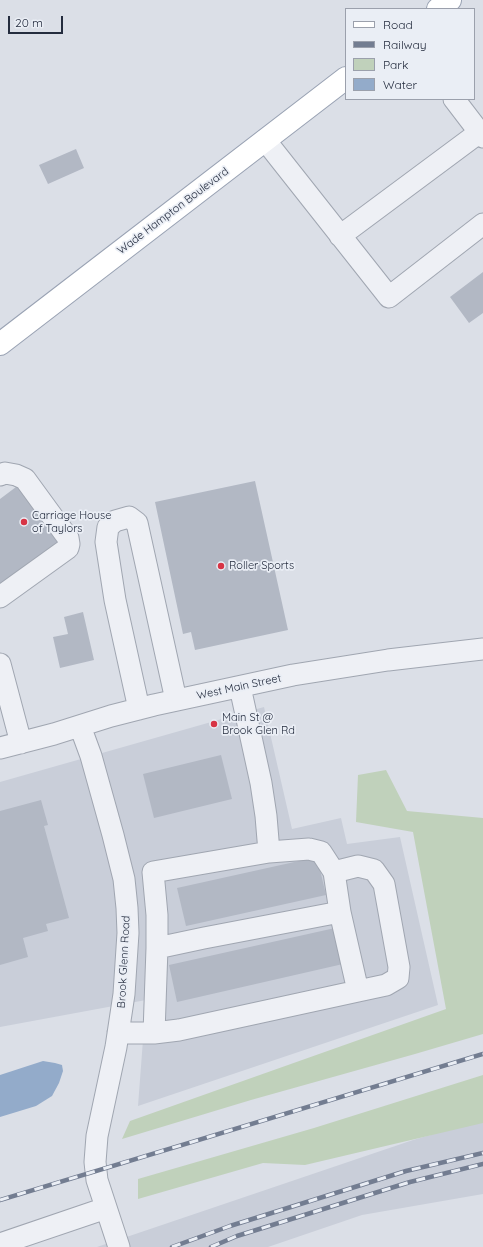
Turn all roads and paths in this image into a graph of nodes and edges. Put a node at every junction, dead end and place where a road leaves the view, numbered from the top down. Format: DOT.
graph roads {
  1 [pos="450,0"];
  2 [pos="439,8"];
  3 [pos="345,79"];
  4 [pos="455,100"];
  5 [pos="481,134"];
  6 [pos="265,140"];
  7 [pos="483,224"];
  8 [pos="340,236"];
  9 [pos="0,344"];
  10 [pos="0,475"];
  11 [pos="0,597"];
  12 [pos="483,649"];
  13 [pos="0,664"];
  14 [pos="240,687"];
  15 [pos="176,700"];
  16 [pos="139,709"];
  17 [pos="80,726"];
  18 [pos="21,742"];
  19 [pos="0,748"];
  20 [pos="269,852"];
  21 [pos="153,872"];
  22 [pos="334,872"];
  23 [pos="123,876"];
  24 [pos="340,912"];
  25 [pos="157,948"];
  26 [pos="358,991"];
  27 [pos="118,1033"];
  28 [pos="154,1034"];
  29 [pos="106,1208"];
  30 [pos="0,1244"];
  31 [pos="119,1247"];
  1 -- 2 [label="main road"];
  3 -- 6 [label="main road, Wade Hampton Boulevard"];
  4 -- 5 [label="street"];
  5 -- 8 [label="street"];
  6 -- 8 [label="street"];
  6 -- 9 [label="main road, Wade Hampton Boulevard"];
  7 -- 8 [label="street"];
  10 -- 11 [label="street"];
  12 -- 14 [label="street, West Main Street"];
  13 -- 18 [label="street"];
  14 -- 15 [label="street, West Main Street"];
  14 -- 20 [label="street"];
  15 -- 16 [label="street, West Main Street"];
  15 -- 16 [label="street"];
  16 -- 17 [label="street, West Main Street"];
  17 -- 18 [label="street, West Main Street"];
  17 -- 23 [label="street, Brook Glenn Road"];
  18 -- 19 [label="street, West Main Street"];
  20 -- 21 [label="street"];
  20 -- 22 [label="street"];
  21 -- 23 [label="street"];
  21 -- 25 [label="street"];
  22 -- 24 [label="street"];
  22 -- 26 [label="street"];
  23 -- 27 [label="street, Brook Glenn Road"];
  24 -- 25 [label="street"];
  24 -- 26 [label="street"];
  25 -- 28 [label="street"];
  26 -- 28 [label="street"];
  27 -- 28 [label="street"];
  27 -- 29 [label="street, Brook Glenn Road"];
  29 -- 30 [label="street"];
  29 -- 31 [label="street, Brook Glenn Road"];
}
